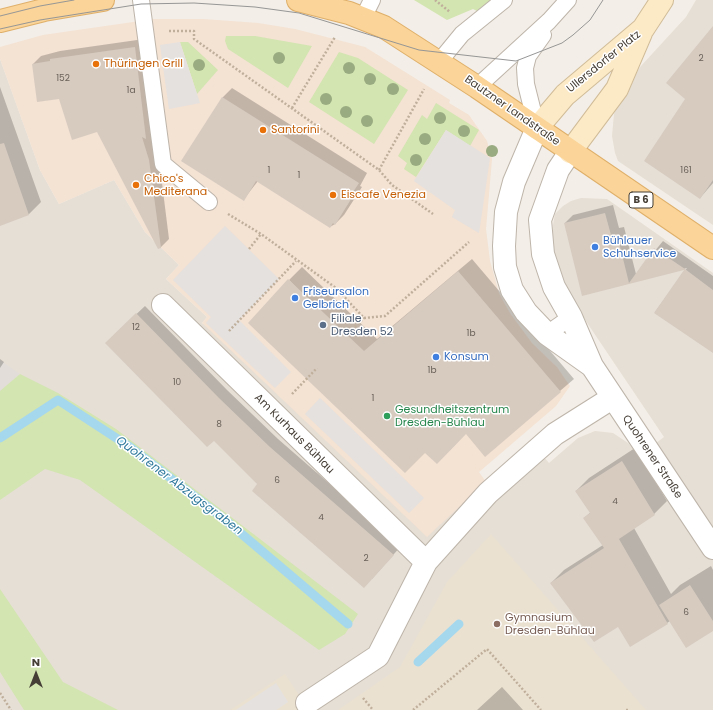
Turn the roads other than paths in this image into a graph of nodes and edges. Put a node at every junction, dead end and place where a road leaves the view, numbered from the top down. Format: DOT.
graph roads {
  1 [pos="103,0"];
  2 [pos="140,0"];
  3 [pos="504,0"];
  4 [pos="568,0"];
  5 [pos="662,0"];
  6 [pos="311,1"];
  7 [pos="361,10"];
  8 [pos="0,21"];
  9 [pos="549,21"];
  10 [pos="643,28"];
  11 [pos="439,62"];
  12 [pos="477,87"];
  13 [pos="537,128"];
  14 [pos="570,152"];
  15 [pos="209,202"];
  16 [pos="713,248"];
  17 [pos="163,305"];
  18 [pos="571,317"];
  19 [pos="547,334"];
  20 [pos="592,366"];
  21 [pos="612,398"];
  22 [pos="713,548"];
  23 [pos="426,562"];
  24 [pos="308,703"];
  1 -- 8 [label="main road"];
  2 -- 15 [label="lane"];
  3 -- 11 [label="lane"];
  4 -- 9 [label="lane"];
  5 -- 10 [label="main road"];
  6 -- 7 [label="main road, Bautzner Landstraße / B 6"];
  7 -- 11 [label="main road, Bautzner Landstraße / B 6"];
  9 -- 12 [label="lane"];
  9 -- 13 [label="lane"];
  10 -- 13 [label="main road, Ullersdorfer Platz"];
  10 -- 14 [label="main road, Ullersdorfer Platz"];
  11 -- 12 [label="main road, Bautzner Landstraße / B 6"];
  12 -- 13 [label="main road, Bautzner Landstraße / B 6"];
  13 -- 14 [label="main road, Bautzner Landstraße / B 6"];
  13 -- 19 [label="street, Quohrener Straße"];
  14 -- 16 [label="main road, Bautzner Landstraße / B 6"];
  14 -- 18 [label="street, Quohrener Straße"];
  17 -- 23 [label="street, Am Kurhaus Bühlau"];
  18 -- 19 [label="lane"];
  18 -- 20 [label="street, Quohrener Straße"];
  19 -- 20 [label="street, Quohrener Straße"];
  20 -- 21 [label="street, Quohrener Straße"];
  21 -- 22 [label="street, Quohrener Straße"];
  21 -- 23 [label="street"];
  23 -- 24 [label="street"];
}
